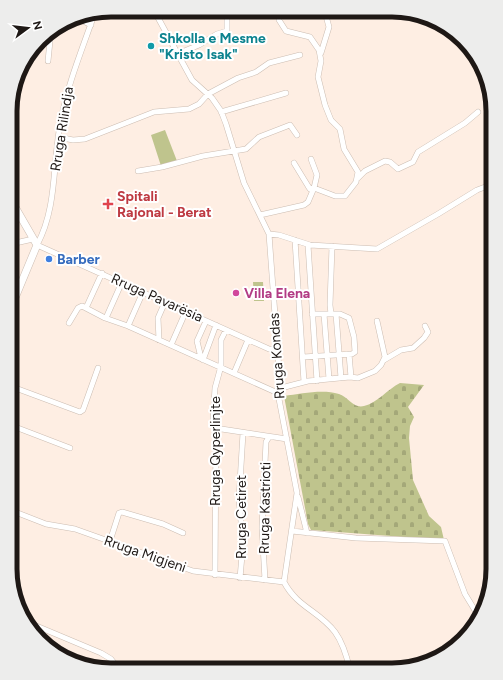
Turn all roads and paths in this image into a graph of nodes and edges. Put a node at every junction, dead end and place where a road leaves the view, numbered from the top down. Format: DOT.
graph roads {
  1 [pos="158,17"];
  2 [pos="228,17"];
  3 [pos="279,17"];
  4 [pos="326,17"];
  5 [pos="93,19"];
  6 [pos="84,21"];
  7 [pos="91,25"];
  8 [pos="50,39"];
  9 [pos="321,53"];
  10 [pos="177,54"];
  11 [pos="300,55"];
  12 [pos="48,61"];
  13 [pos="286,93"];
  14 [pos="208,94"];
  15 [pos="221,112"];
  16 [pos="478,112"];
  17 [pos="297,135"];
  18 [pos="58,137"];
  19 [pos="234,150"];
  20 [pos="311,160"];
  21 [pos="294,163"];
  22 [pos="138,171"];
  23 [pos="357,179"];
  24 [pos="486,187"];
  25 [pos="314,188"];
  26 [pos="17,210"];
  27 [pos="260,215"];
  28 [pos="269,234"];
  29 [pos="295,240"];
  30 [pos="35,242"];
  31 [pos="17,244"];
  32 [pos="308,245"];
  33 [pos="332,246"];
  34 [pos="102,274"];
  35 [pos="122,282"];
  36 [pos="17,285"];
  37 [pos="20,287"];
  38 [pos="143,292"];
  39 [pos="17,294"];
  40 [pos="165,302"];
  41 [pos="86,308"];
  42 [pos="186,311"];
  43 [pos="312,314"];
  44 [pos="324,314"];
  45 [pos="334,314"];
  46 [pos="106,318"];
  47 [pos="206,321"];
  48 [pos="377,321"];
  49 [pos="69,322"];
  50 [pos="216,325"];
  51 [pos="128,326"];
  52 [pos="425,326"];
  53 [pos="226,330"];
  54 [pos="159,340"];
  55 [pos="248,340"];
  56 [pos="171,345"];
  57 [pos="278,350"];
  58 [pos="349,354"];
  59 [pos="327,355"];
  60 [pos="338,355"];
  61 [pos="315,356"];
  62 [pos="303,357"];
  63 [pos="202,359"];
  64 [pos="384,360"];
  65 [pos="221,367"];
  66 [pos="98,368"];
  67 [pos="234,373"];
  68 [pos="351,377"];
  69 [pos="340,378"];
  70 [pos="329,379"];
  71 [pos="317,380"];
  72 [pos="304,382"];
  73 [pos="17,389"];
  74 [pos="280,391"];
  75 [pos="17,428"];
  76 [pos="215,428"];
  77 [pos="243,433"];
  78 [pos="269,437"];
  79 [pos="287,439"];
  80 [pos="70,448"];
  81 [pos="297,493"];
  82 [pos="17,513"];
  83 [pos="292,531"];
  84 [pos="183,533"];
  85 [pos="307,533"];
  86 [pos="110,541"];
  87 [pos="215,575"];
  88 [pos="240,578"];
  89 [pos="265,580"];
  90 [pos="284,582"];
  91 [pos="476,612"];
  92 [pos="36,626"];
  93 [pos="114,663"];
  94 [pos="348,663"];
  1 -- 10 [label="street, Rruga Kondas"];
  2 -- 10 [label="street"];
  3 -- 9 [label="street"];
  4 -- 9 [label="street"];
  5 -- 7 [label="street, Rruga Rilindja"];
  6 -- 7 [label="street"];
  7 -- 18 [label="street, Rruga Rilindja"];
  8 -- 12 [label="street"];
  9 -- 23 [label="street"];
  10 -- 14 [label="street, Rruga Kondas"];
  11 -- 14 [label="street"];
  13 -- 15 [label="street"];
  14 -- 15 [label="street, Rruga Kondas"];
  14 -- 18 [label="street"];
  15 -- 19 [label="street, Rruga Kondas"];
  16 -- 23 [label="street"];
  17 -- 19 [label="street"];
  18 -- 30 [label="street, Rruga Rilindja"];
  19 -- 22 [label="street"];
  19 -- 27 [label="street, Rruga Kondas"];
  20 -- 25 [label="street"];
  21 -- 25 [label="street"];
  23 -- 25 [label="street"];
  24 -- 33 [label="street"];
  25 -- 27 [label="street"];
  26 -- 30 [label="main road"];
  27 -- 28 [label="street, Rruga Kondas"];
  28 -- 29 [label="street"];
  28 -- 57 [label="street, Rruga Kondas"];
  29 -- 32 [label="street"];
  29 -- 62 [label="street"];
  30 -- 31 [label="street"];
  30 -- 34 [label="street, Rruga Pavarësia"];
  30 -- 37 [label="main road"];
  32 -- 33 [label="street"];
  32 -- 43 [label="street"];
  33 -- 45 [label="street"];
  34 -- 35 [label="street, Rruga Pavarësia"];
  34 -- 41 [label="street"];
  35 -- 38 [label="street, Rruga Pavarësia"];
  35 -- 46 [label="street"];
  36 -- 37 [label="street"];
  37 -- 39 [label="main road"];
  38 -- 40 [label="street, Rruga Pavarësia"];
  38 -- 51 [label="street"];
  40 -- 42 [label="street, Rruga Pavarësia"];
  40 -- 54 [label="street"];
  41 -- 46 [label="street"];
  41 -- 49 [label="street"];
  42 -- 47 [label="street, Rruga Pavarësia"];
  42 -- 56 [label="street"];
  43 -- 44 [label="street"];
  43 -- 61 [label="street"];
  44 -- 45 [label="street"];
  44 -- 59 [label="street"];
  45 -- 58 [label="street"];
  45 -- 60 [label="street"];
  46 -- 51 [label="street"];
  47 -- 50 [label="street, Rruga Pavarësia"];
  47 -- 63 [label="street"];
  48 -- 64 [label="street"];
  50 -- 53 [label="street, Rruga Pavarësia"];
  50 -- 63 [label="street"];
  51 -- 54 [label="street"];
  52 -- 64 [label="street"];
  53 -- 55 [label="street, Rruga Pavarësia"];
  53 -- 65 [label="street, Rruga Qyperlinjte"];
  54 -- 56 [label="street"];
  55 -- 57 [label="street, Rruga Pavarësia"];
  55 -- 67 [label="street"];
  56 -- 63 [label="street"];
  57 -- 74 [label="street, Rruga Kondas"];
  58 -- 60 [label="street"];
  58 -- 68 [label="street"];
  59 -- 60 [label="street"];
  59 -- 61 [label="street"];
  59 -- 70 [label="street"];
  60 -- 69 [label="street"];
  61 -- 62 [label="street"];
  61 -- 71 [label="street"];
  62 -- 72 [label="street"];
  63 -- 65 [label="street"];
  64 -- 68 [label="street"];
  65 -- 67 [label="street"];
  65 -- 76 [label="street, Rruga Qyperlinjte"];
  66 -- 73 [label="street"];
  67 -- 74 [label="street"];
  68 -- 69 [label="street"];
  69 -- 70 [label="street"];
  70 -- 71 [label="street"];
  71 -- 72 [label="street"];
  72 -- 74 [label="street"];
  74 -- 79 [label="street, Rruga Kondas"];
  75 -- 80 [label="street"];
  76 -- 77 [label="street"];
  76 -- 87 [label="street, Rruga Qyperlinjte"];
  77 -- 78 [label="street"];
  77 -- 88 [label="street, Rruga Cetiret"];
  78 -- 79 [label="street"];
  78 -- 89 [label="street, Rruga Kastrioti"];
  79 -- 81 [label="street, Rruga Kondas"];
  81 -- 83 [label="street, Rruga Kondas"];
  81 -- 85 [label="street"];
  82 -- 86 [label="street, Rruga Migjeni"];
  83 -- 85 [label="street"];
  83 -- 90 [label="street, Rruga Kondas"];
  84 -- 86 [label="street"];
  85 -- 91 [label="street"];
  86 -- 87 [label="street, Rruga Migjeni"];
  87 -- 88 [label="street, Rruga Migjeni"];
  88 -- 89 [label="street, Rruga Migjeni"];
  89 -- 90 [label="street, Rruga Migjeni"];
  90 -- 94 [label="street"];
  92 -- 93 [label="street"];
}
